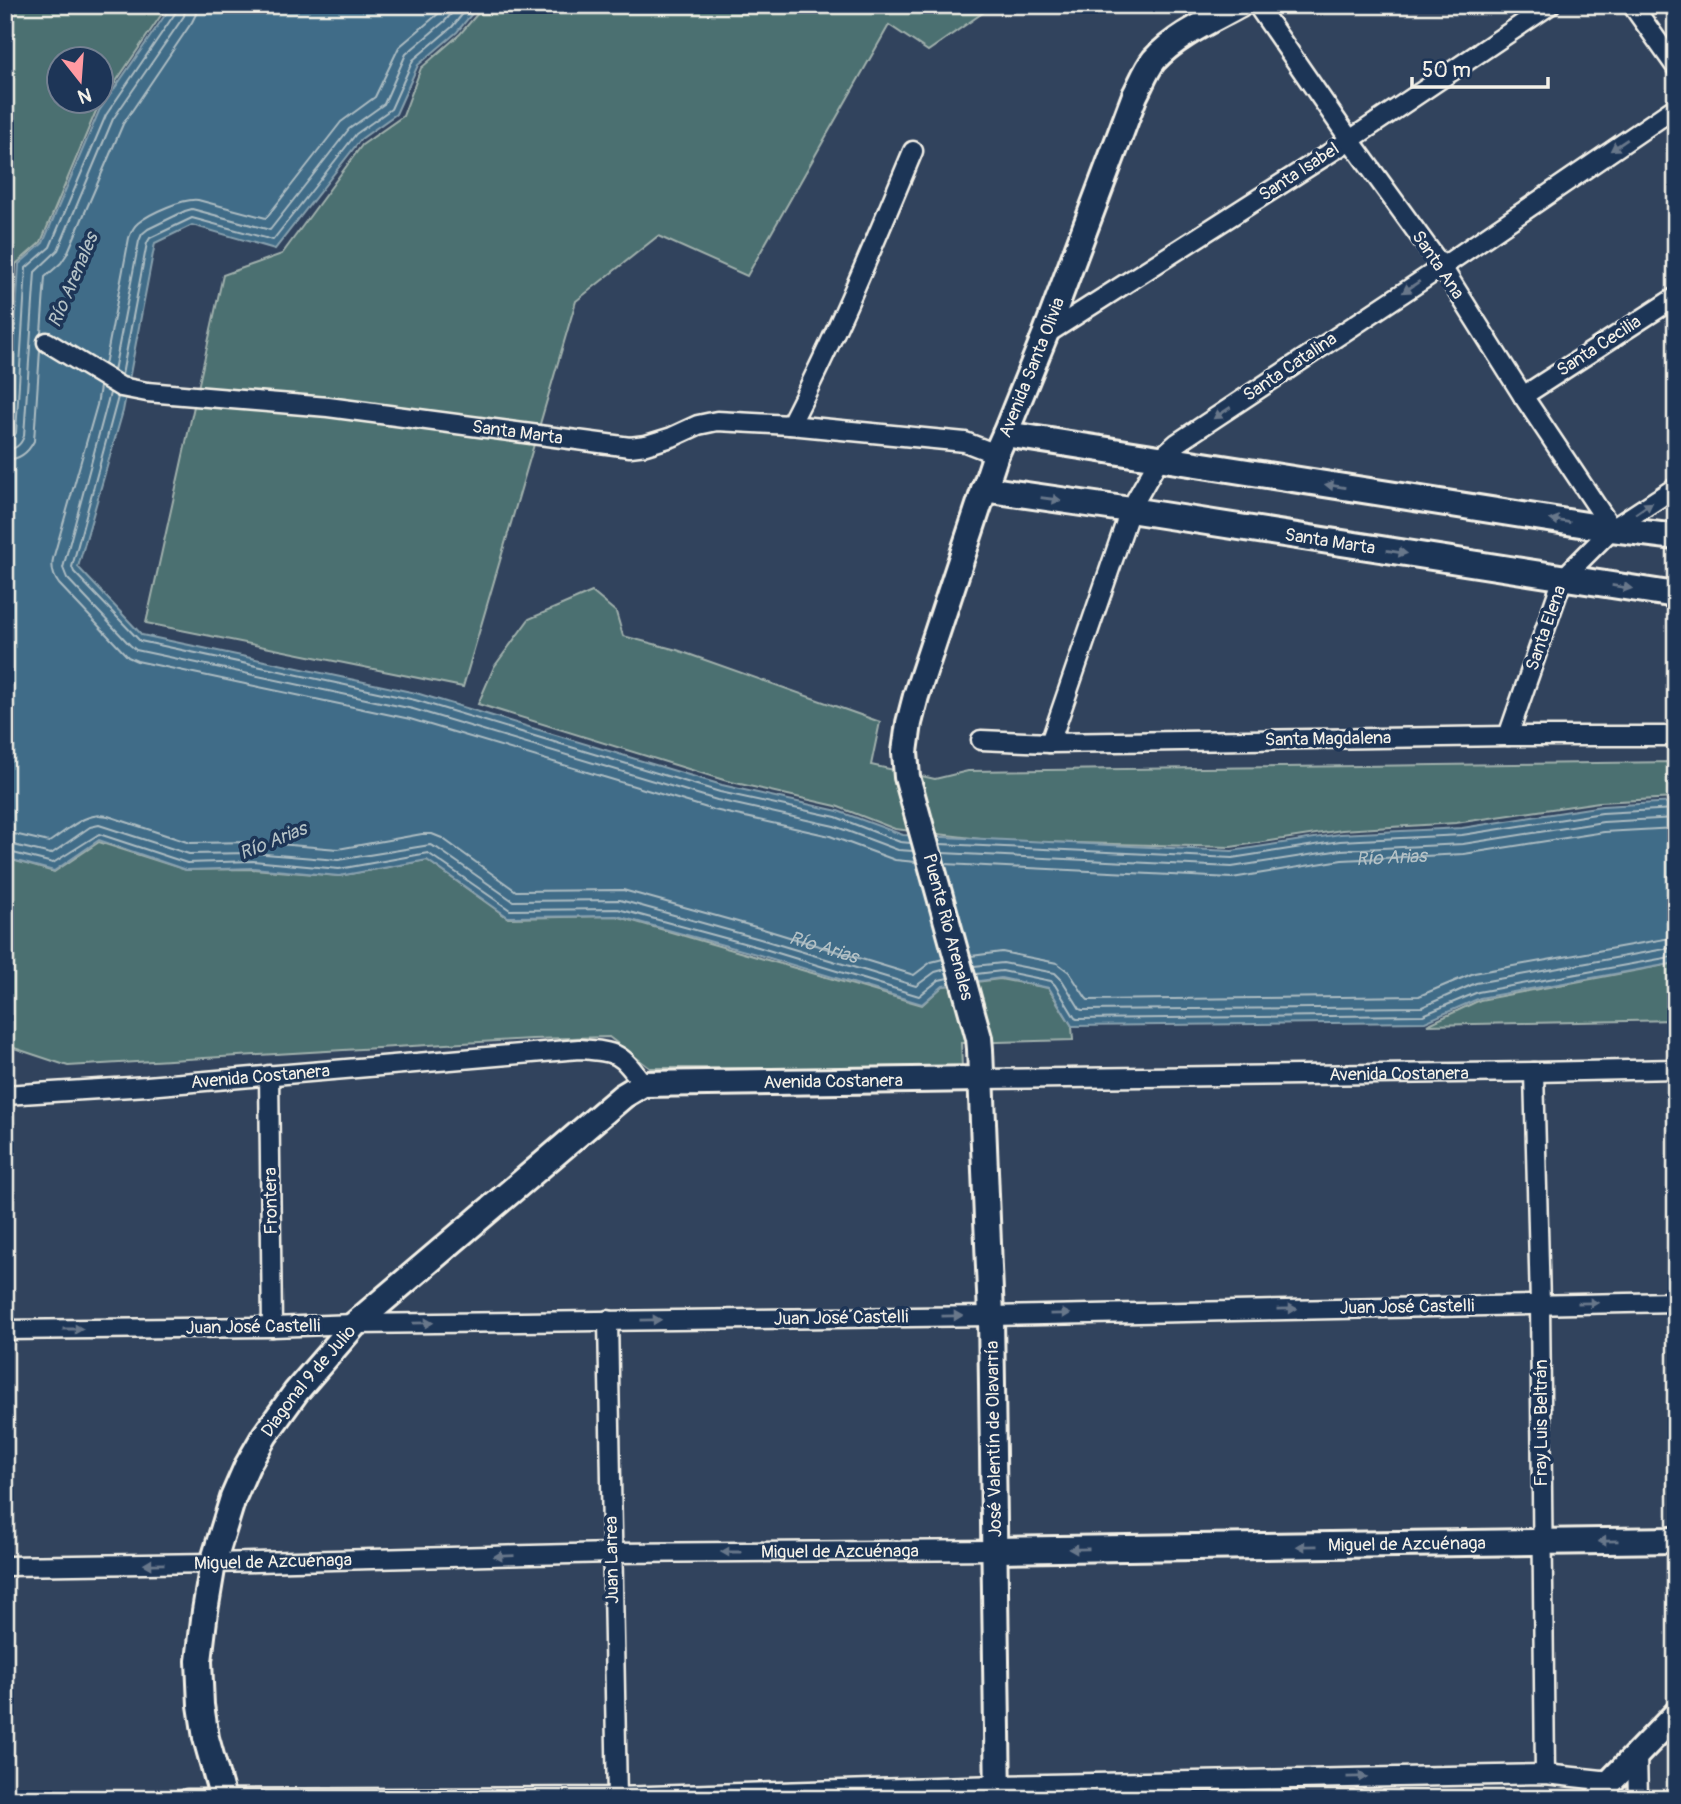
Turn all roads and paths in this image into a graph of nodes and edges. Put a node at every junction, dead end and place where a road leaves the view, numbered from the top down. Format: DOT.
graph roads {
  1 [pos="1239,5"];
  2 [pos="1257,5"];
  3 [pos="1550,5"];
  4 [pos="1632,5"];
  5 [pos="1676,67"];
  6 [pos="1676,107"];
  7 [pos="1350,140"];
  8 [pos="913,151"];
  9 [pos="1442,267"];
  10 [pos="1676,297"];
  11 [pos="1045,335"];
  12 [pos="47,342"];
  13 [pos="1523,396"];
  14 [pos="790,425"];
  15 [pos="1001,444"];
  16 [pos="1159,459"];
  17 [pos="1676,487"];
  18 [pos="984,489"];
  19 [pos="1130,510"];
  20 [pos="1612,529"];
  21 [pos="1676,537"];
  22 [pos="1563,578"];
  23 [pos="1676,595"];
  24 [pos="1508,736"];
  25 [pos="1676,736"];
  26 [pos="981,740"];
  27 [pos="1050,743"];
  28 [pos="907,777"];
  29 [pos="1676,1069"];
  30 [pos="1534,1072"];
  31 [pos="269,1075"];
  32 [pos="981,1079"];
  33 [pos="643,1084"];
  34 [pos="5,1095"];
  35 [pos="1676,1302"];
  36 [pos="1541,1304"];
  37 [pos="991,1316"];
  38 [pos="608,1320"];
  39 [pos="355,1324"];
  40 [pos="272,1327"];
  41 [pos="5,1330"];
  42 [pos="1676,1540"];
  43 [pos="1542,1542"];
  44 [pos="996,1550"];
  45 [pos="612,1553"];
  46 [pos="213,1563"];
  47 [pos="5,1566"];
  48 [pos="1676,1714"];
  49 [pos="1637,1755"];
  50 [pos="1545,1774"];
  51 [pos="1604,1790"];
  52 [pos="998,1792"];
  53 [pos="223,1798"];
  54 [pos="617,1798"];
  55 [pos="187,1799"];
  56 [pos="1638,1799"];
  1 -- 11 [label="main road, Avenida Santa Olivia"];
  2 -- 7 [label="street, Santa Ana"];
  3 -- 7 [label="street, Santa Isabel"];
  4 -- 5 [label="street"];
  6 -- 9 [label="street, Santa Catalina, one-way"];
  7 -- 9 [label="street, Santa Ana"];
  7 -- 11 [label="street, Santa Isabel"];
  8 -- 14 [label="street"];
  9 -- 13 [label="street, Santa Ana"];
  9 -- 16 [label="street, Santa Catalina, one-way"];
  10 -- 13 [label="street, Santa Cecilia"];
  11 -- 15 [label="main road, Avenida Santa Olivia"];
  12 -- 14 [label="street, Santa Marta"];
  13 -- 20 [label="street, Santa Ana"];
  14 -- 15 [label="street, Santa Marta"];
  15 -- 16 [label="main road, Santa Marta"];
  15 -- 18 [label="main road, Avenida Santa Olivia"];
  16 -- 19 [label="street, Santa Catalina"];
  20 -- 16 [label="main road, Santa Marta, one-way"];
  20 -- 17 [label="street, Santa Elena, one-way"];
  18 -- 19 [label="main road, Santa Marta, one-way"];
  18 -- 28 [label="main road, Avenida Santa Olivia"];
  19 -- 22 [label="main road, Santa Marta, one-way"];
  19 -- 27 [label="street, Santa Catalina"];
  20 -- 21 [label="main road, Santa Marta"];
  20 -- 22 [label="street, Santa Elena"];
  22 -- 23 [label="main road, Santa Marta, one-way"];
  22 -- 24 [label="street, Santa Elena"];
  24 -- 25 [label="street, Santa Magdalena"];
  24 -- 27 [label="street, Santa Magdalena"];
  26 -- 27 [label="street, Santa Magdalena"];
  28 -- 32 [label="main road, Puente Rio Arenales"];
  29 -- 30 [label="street, Avenida Costanera"];
  30 -- 32 [label="street, Avenida Costanera"];
  30 -- 36 [label="street, Fray Luis Beltrán"];
  31 -- 33 [label="street, Avenida Costanera"];
  31 -- 34 [label="street, Avenida Costanera"];
  31 -- 40 [label="street, Frontera"];
  32 -- 33 [label="main road, Avenida Costanera"];
  32 -- 37 [label="main road, José Valentín de Olavarría"];
  33 -- 39 [label="main road, Diagonal 9 de Julio"];
  36 -- 35 [label="street, Juan José Castelli, one-way"];
  37 -- 36 [label="street, Juan José Castelli, one-way"];
  36 -- 43 [label="street, Fray Luis Beltrán"];
  38 -- 37 [label="street, Juan José Castelli, one-way"];
  37 -- 44 [label="main road, José Valentín de Olavarría"];
  39 -- 38 [label="street, Juan José Castelli, one-way"];
  38 -- 45 [label="street, Juan Larrea"];
  39 -- 40 [label="street, Juan José Castelli"];
  39 -- 46 [label="main road, Diagonal 9 de Julio"];
  41 -- 40 [label="street, Juan José Castelli, one-way"];
  42 -- 43 [label="main road, Miguel de Azcuénaga, one-way"];
  43 -- 44 [label="main road, Miguel de Azcuénaga, one-way"];
  43 -- 50 [label="street, Fray Luis Beltrán"];
  44 -- 45 [label="street, Miguel de Azcuénaga, one-way"];
  44 -- 52 [label="main road, José Valentín de Olavarría"];
  45 -- 46 [label="street, Miguel de Azcuénaga, one-way"];
  45 -- 54 [label="street, Juan Larrea"];
  46 -- 47 [label="street, Miguel de Azcuénaga, one-way"];
  46 -- 53 [label="main road, Diagonal 9 de Julio"];
  48 -- 49 [label="main road"];
  49 -- 51 [label="main road"];
  49 -- 56 [label="street"];
  50 -- 51 [label="street"];
  52 -- 50 [label="street, one-way"];
  52 -- 54 [label="street"];
  53 -- 54 [label="street"];
  53 -- 55 [label="street"];
}
